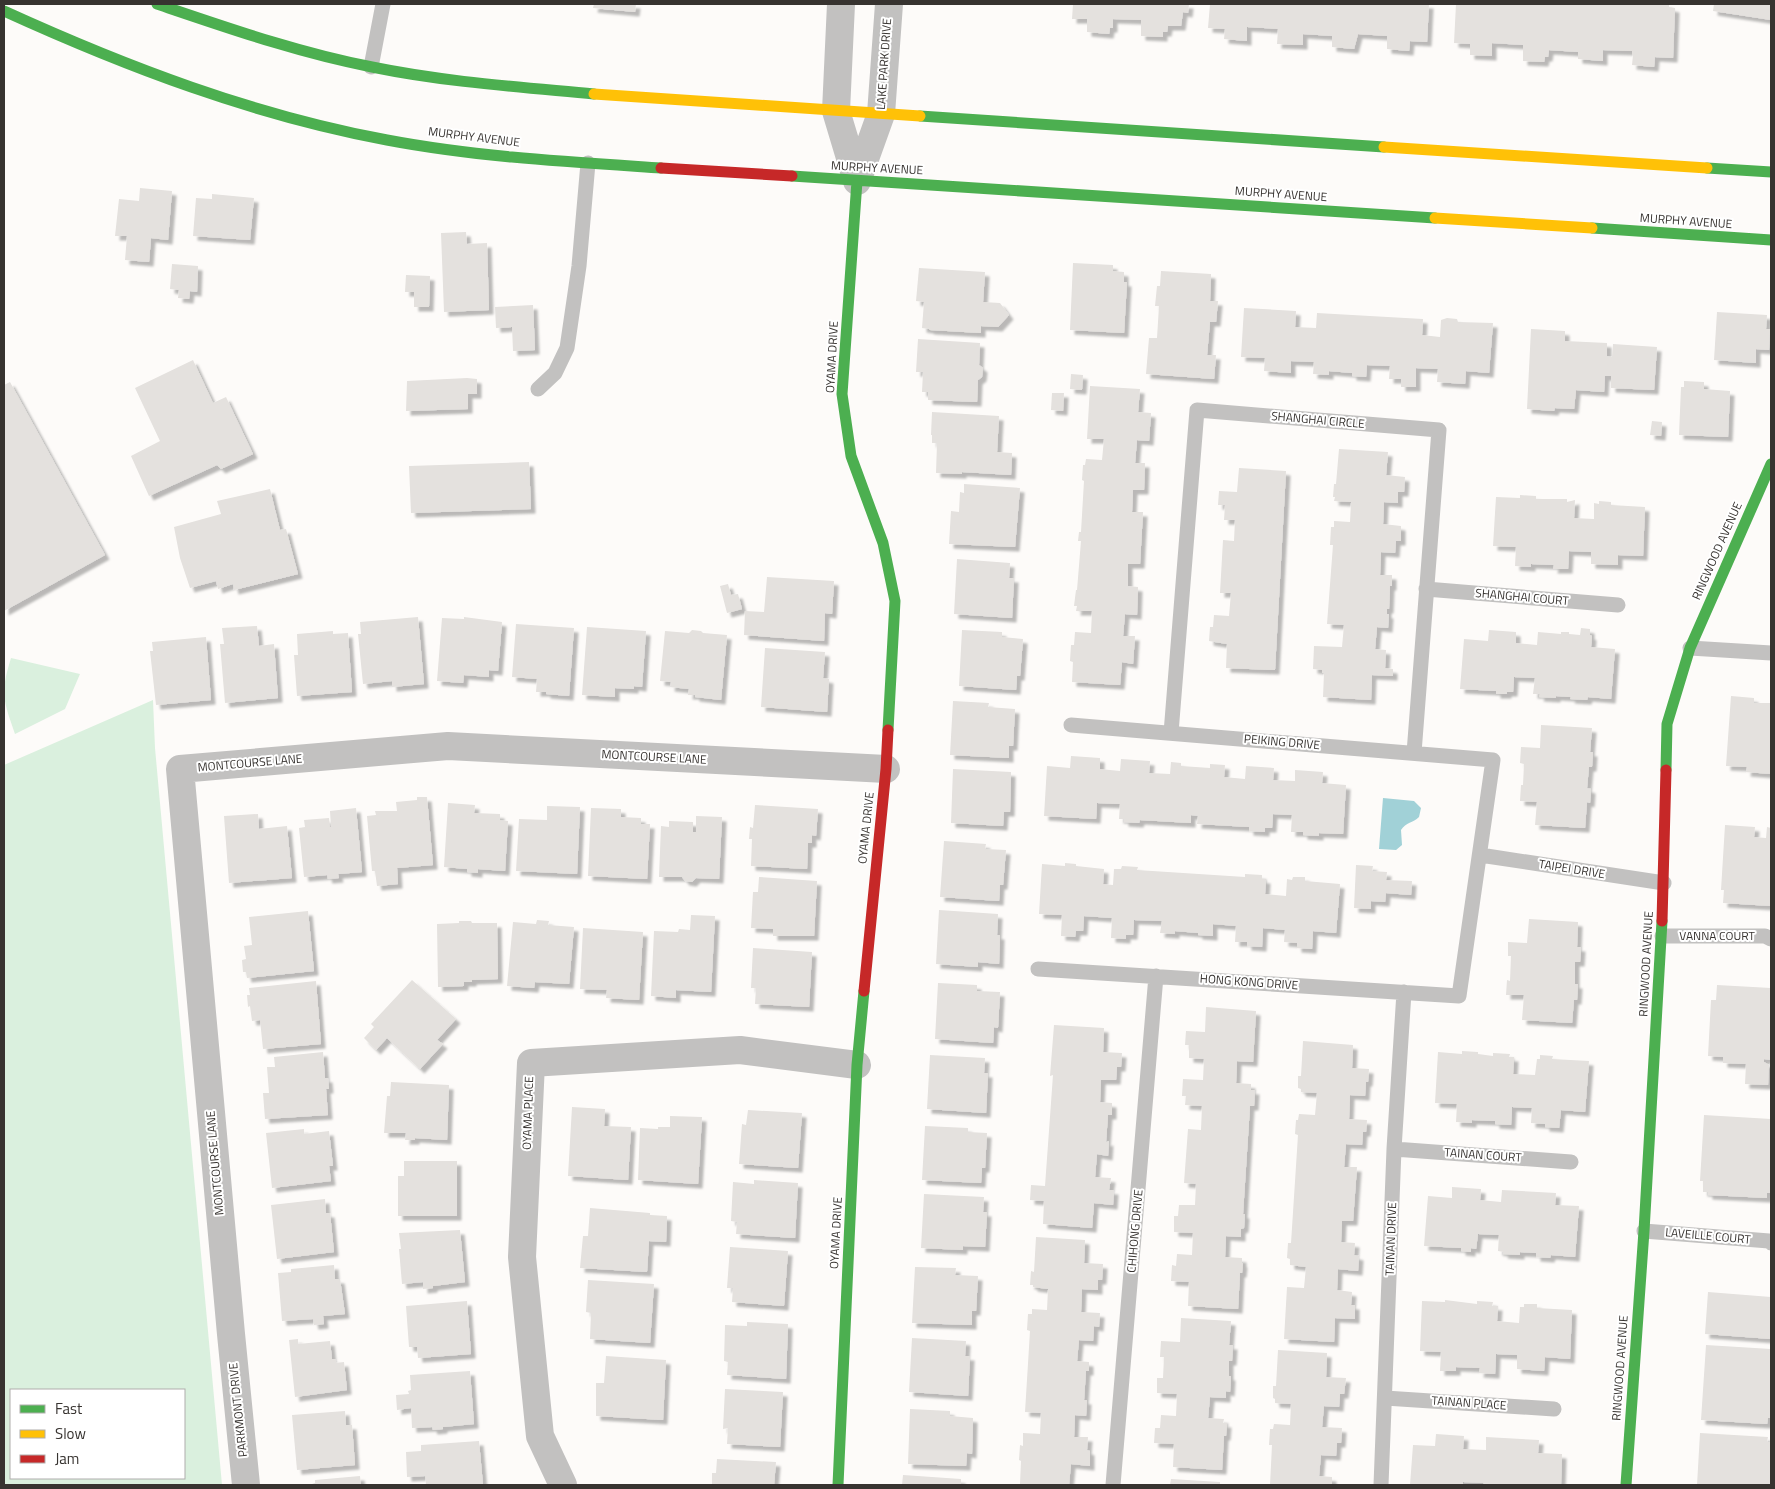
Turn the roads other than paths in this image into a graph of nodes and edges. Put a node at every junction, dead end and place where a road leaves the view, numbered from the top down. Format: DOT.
graph roads {
  1 [pos="157,4"];
  2 [pos="383,4"];
  3 [pos="841,4"];
  4 [pos="889,4"];
  5 [pos="4,11"];
  6 [pos="371,67"];
  7 [pos="836,111"];
  8 [pos="881,114"];
  9 [pos="588,163"];
  10 [pos="1771,172"];
  11 [pos="857,181"];
  12 [pos="1771,240"];
  13 [pos="538,389"];
  14 [pos="1771,464"];
  15 [pos="1426,589"];
  16 [pos="1618,605"];
  17 [pos="1690,648"];
  18 [pos="1771,653"];
  19 [pos="1071,725"];
  20 [pos="1172,733"];
  21 [pos="1414,753"];
  22 [pos="886,769"];
  23 [pos="1480,855"];
  24 [pos="1664,883"];
  25 [pos="1662,936"];
  26 [pos="1771,939"];
  27 [pos="1038,969"];
  28 [pos="1156,976"];
  29 [pos="1404,992"];
  30 [pos="858,1065"];
  31 [pos="1394,1149"];
  32 [pos="1571,1162"];
  33 [pos="1644,1231"];
  34 [pos="1771,1242"];
  35 [pos="231,1334"];
  36 [pos="1385,1398"];
  37 [pos="1554,1409"];
  38 [pos="246,1485"];
  39 [pos="563,1485"];
  40 [pos="838,1485"];
  41 [pos="1113,1485"];
  42 [pos="1381,1485"];
  43 [pos="1626,1485"];
  1 -- 6 [label="main road"];
  2 -- 6 [label="lane"];
  3 -- 7 [label="street"];
  4 -- 8 [label="street, LAKE PARK DRIVE"];
  5 -- 9 [label="main road, MURPHY AVENUE"];
  6 -- 7 [label="main road"];
  7 -- 8 [label="main road"];
  7 -- 11 [label="street"];
  8 -- 10 [label="main road"];
  8 -- 11 [label="street, LAKE PARK DRIVE"];
  9 -- 11 [label="main road, MURPHY AVENUE"];
  9 -- 13 [label="lane"];
  11 -- 12 [label="main road, MURPHY AVENUE"];
  11 -- 22 [label="main road, OYAMA DRIVE"];
  14 -- 17 [label="main road, RINGWOOD AVENUE"];
  15 -- 16 [label="lane, SHANGHAI COURT"];
  15 -- 20 [label="lane, SHANGHAI CIRCLE"];
  15 -- 21 [label="lane, SHANGHAI CIRCLE"];
  17 -- 18 [label="lane"];
  17 -- 24 [label="main road, RINGWOOD AVENUE"];
  19 -- 20 [label="lane, PEIKING DRIVE"];
  20 -- 21 [label="lane, PEIKING DRIVE"];
  21 -- 23 [label="lane, PEIKING DRIVE"];
  22 -- 30 [label="main road, OYAMA DRIVE"];
  22 -- 35 [label="street, MONTCOURSE LANE"];
  23 -- 24 [label="lane, TAIPEI DRIVE"];
  23 -- 29 [label="lane, HONG KONG DRIVE"];
  24 -- 25 [label="main road, RINGWOOD AVENUE"];
  25 -- 26 [label="lane, VANNA COURT"];
  25 -- 33 [label="main road, RINGWOOD AVENUE"];
  27 -- 28 [label="lane, HONG KONG DRIVE"];
  28 -- 29 [label="lane, HONG KONG DRIVE"];
  28 -- 41 [label="lane, CHIHONG DRIVE"];
  29 -- 31 [label="lane, TAINAN DRIVE"];
  30 -- 39 [label="street, OYAMA PLACE"];
  30 -- 40 [label="main road, OYAMA DRIVE"];
  31 -- 32 [label="lane, TAINAN COURT"];
  31 -- 36 [label="lane, TAINAN DRIVE"];
  33 -- 34 [label="lane, LAVEILLE COURT"];
  33 -- 43 [label="main road, RINGWOOD AVENUE"];
  35 -- 38 [label="street, PARKMONT DRIVE"];
  36 -- 37 [label="lane, TAINAN PLACE"];
  36 -- 42 [label="lane, TAINAN DRIVE"];
}
